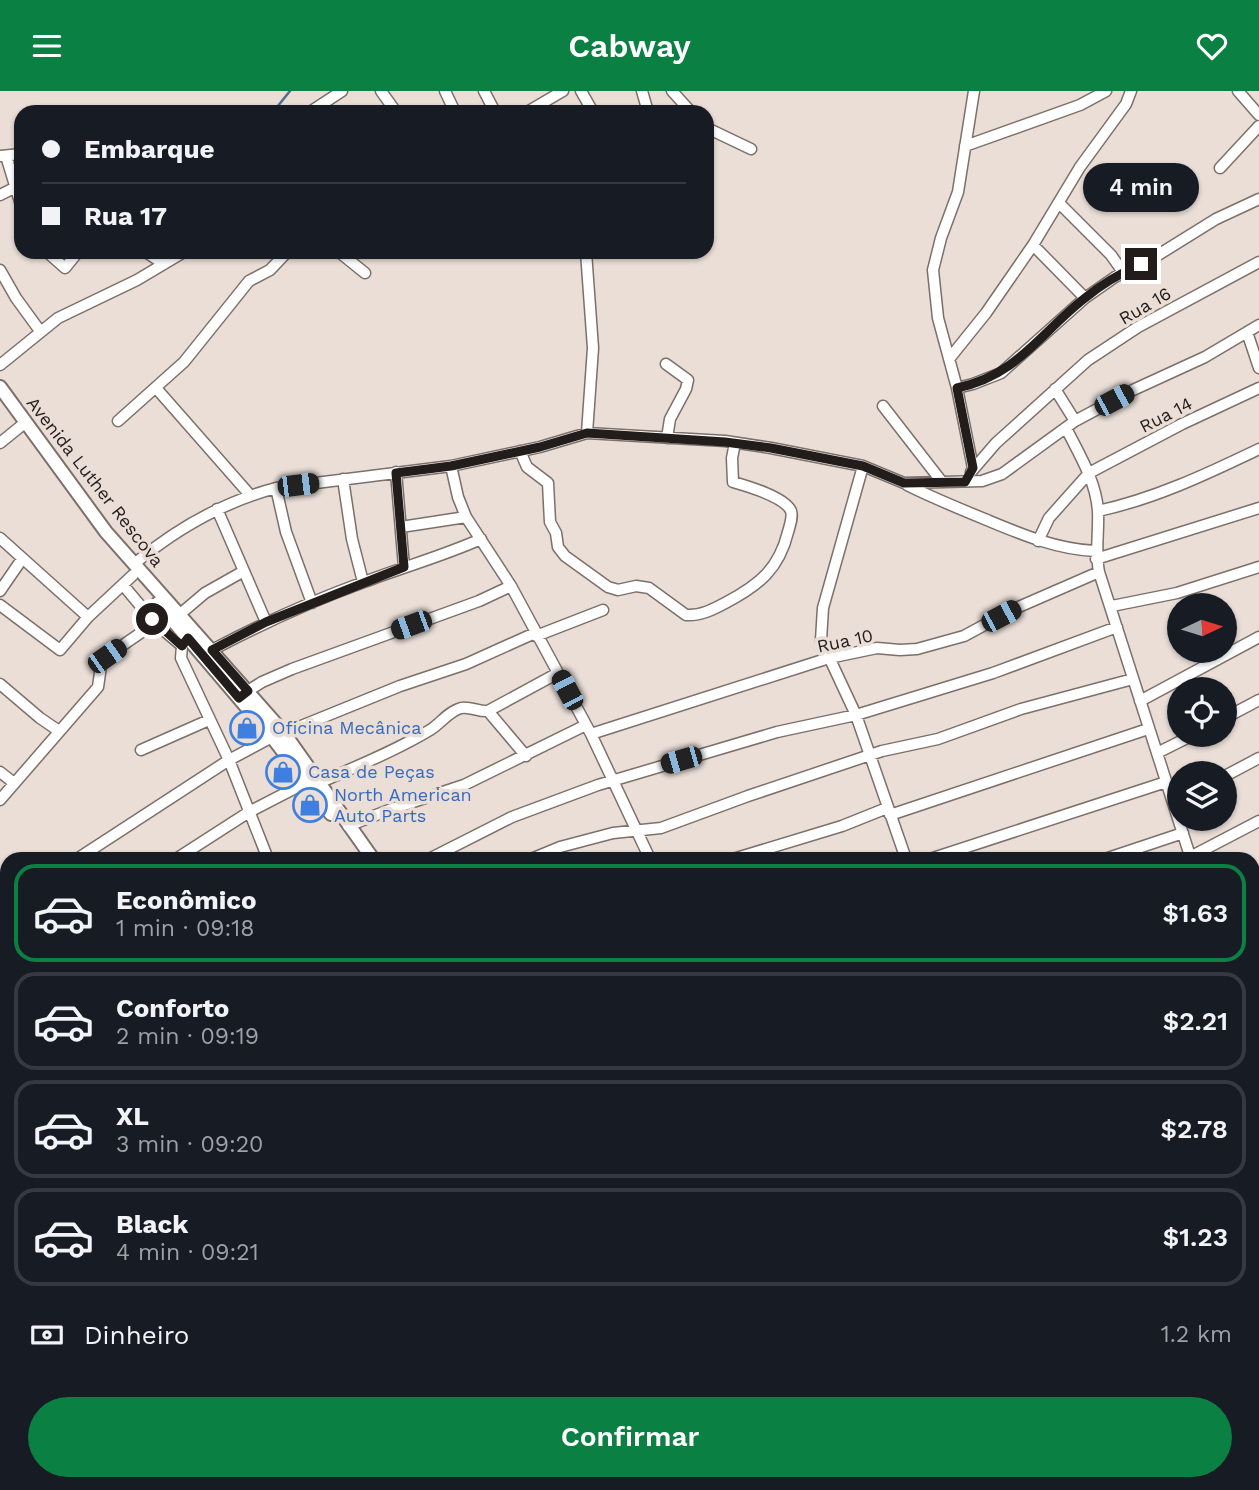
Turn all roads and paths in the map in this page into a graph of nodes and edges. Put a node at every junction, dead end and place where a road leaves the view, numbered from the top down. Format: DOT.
graph roads {
  1 [pos="342,91"];
  2 [pos="563,91"];
  3 [pos="672,91"];
  4 [pos="974,91"];
  5 [pos="1106,91"];
  6 [pos="1132,91"];
  7 [pos="1238,91"];
  8 [pos="321,105"];
  9 [pos="539,105"];
  10 [pos="685,105"];
  11 [pos="1259,115"];
  12 [pos="1259,126"];
  13 [pos="714,131"];
  14 [pos="965,146"];
  15 [pos="751,149"];
  16 [pos="3,156"];
  17 [pos="1220,168"];
  18 [pos="14,188"];
  19 [pos="0,195"];
  20 [pos="1259,198"];
  21 [pos="1059,203"];
  22 [pos="1033,245"];
  23 [pos="55,259"];
  24 [pos="72,259"];
  25 [pos="156,259"];
  26 [pos="172,259"];
  27 [pos="281,259"];
  28 [pos="348,259"];
  29 [pos="587,259"];
  30 [pos="1259,262"];
  31 [pos="164,264"];
  32 [pos="0,270"];
  33 [pos="1123,272"];
  34 [pos="365,273"];
  35 [pos="1085,298"];
  36 [pos="1259,325"];
  37 [pos="40,331"];
  38 [pos="1247,332"];
  39 [pos="949,359"];
  40 [pos="0,365"];
  41 [pos="666,365"];
  42 [pos="1259,368"];
  43 [pos="0,387"];
  44 [pos="156,388"];
  45 [pos="957,388"];
  46 [pos="1259,388"];
  47 [pos="1055,389"];
  48 [pos="0,398"];
  49 [pos="883,406"];
  50 [pos="118,421"];
  51 [pos="1075,421"];
  52 [pos="21,426"];
  53 [pos="1066,428"];
  54 [pos="587,433"];
  55 [pos="667,438"];
  56 [pos="0,443"];
  57 [pos="735,443"];
  58 [pos="1259,449"];
  59 [pos="520,451"];
  60 [pos="451,466"];
  61 [pos="863,466"];
  62 [pos="973,468"];
  63 [pos="396,473"];
  64 [pos="1088,473"];
  65 [pos="343,479"];
  66 [pos="942,482"];
  67 [pos="965,482"];
  68 [pos="904,483"];
  69 [pos="276,488"];
  70 [pos="250,495"];
  71 [pos="1259,507"];
  72 [pos="217,509"];
  73 [pos="1098,511"];
  74 [pos="466,517"];
  75 [pos="401,527"];
  76 [pos="0,538"];
  77 [pos="481,539"];
  78 [pos="1038,541"];
  79 [pos="1096,555"];
  80 [pos="22,559"];
  81 [pos="404,567"];
  82 [pos="1259,568"];
  83 [pos="134,570"];
  84 [pos="244,571"];
  85 [pos="1100,572"];
  86 [pos="363,582"];
  87 [pos="123,585"];
  88 [pos="511,586"];
  89 [pos="0,591"];
  90 [pos="312,603"];
  91 [pos="0,605"];
  92 [pos="1112,606"];
  93 [pos="603,610"];
  94 [pos="179,615"];
  95 [pos="88,617"];
  96 [pos="266,622"];
  97 [pos="155,623"];
  98 [pos="1117,627"];
  99 [pos="536,635"];
  100 [pos="1259,637"];
  101 [pos="185,642"];
  102 [pos="212,650"];
  103 [pos="829,658"];
  104 [pos="558,673"];
  105 [pos="1133,679"];
  106 [pos="0,684"];
  107 [pos="243,694"];
  108 [pos="1259,700"];
  109 [pos="1140,701"];
  110 [pos="488,711"];
  111 [pos="1237,712"];
  112 [pos="856,715"];
  113 [pos="209,720"];
  114 [pos="588,729"];
  115 [pos="1148,729"];
  116 [pos="58,731"];
  117 [pos="278,735"];
  118 [pos="1169,747"];
  119 [pos="141,750"];
  120 [pos="1157,753"];
  121 [pos="526,756"];
  122 [pos="870,756"];
  123 [pos="1259,758"];
  124 [pos="229,760"];
  125 [pos="1237,770"];
  126 [pos="0,772"];
  127 [pos="613,780"];
  128 [pos="314,782"];
  129 [pos="1166,782"];
  130 [pos="14,783"];
  131 [pos="0,800"];
  132 [pos="249,812"];
  133 [pos="889,812"];
  134 [pos="1259,821"];
  135 [pos="348,826"];
  136 [pos="636,830"];
  137 [pos="1182,833"];
  138 [pos="88,852"];
  139 [pos="187,852"];
  140 [pos="265,852"];
  141 [pos="359,852"];
  142 [pos="368,852"];
  143 [pos="443,852"];
  144 [pos="548,852"];
  145 [pos="647,852"];
  146 [pos="756,852"];
  147 [pos="903,852"];
  148 [pos="951,852"];
  149 [pos="1126,852"];
  150 [pos="1189,852"];
  151 [pos="1202,852"];
  1 -- 8 [label="street"];
  2 -- 9 [label="street"];
  3 -- 10 [label="street"];
  4 -- 14 [label="street"];
  5 -- 14 [label="street"];
  6 -- 21 [label="street"];
  7 -- 11 [label="street"];
  12 -- 17 [label="street"];
  13 -- 15 [label="street"];
  14 -- 39 [label="street"];
  16 -- 18 [label="street"];
  18 -- 19 [label="street"];
  20 -- 33 [label="street"];
  21 -- 22 [label="street"];
  21 -- 33 [label="street"];
  22 -- 35 [label="street"];
  22 -- 39 [label="street"];
  23 -- 24 [label="street"];
  25 -- 31 [label="street"];
  26 -- 31 [label="street"];
  27 -- 44 [label="street"];
  28 -- 34 [label="street"];
  29 -- 54 [label="street"];
  30 -- 47 [label="street, Rua 16"];
  31 -- 37 [label="street"];
  32 -- 37 [label="street"];
  33 -- 35 [label="street"];
  35 -- 45 [label="street"];
  36 -- 38 [label="street"];
  37 -- 40 [label="street"];
  38 -- 42 [label="street"];
  38 -- 51 [label="street"];
  39 -- 45 [label="street"];
  41 -- 55 [label="street"];
  43 -- 83 [label="main road, Avenida Luther Rescova"];
  44 -- 50 [label="street"];
  44 -- 70 [label="street"];
  45 -- 62 [label="street"];
  46 -- 64 [label="street, Rua 14"];
  47 -- 51 [label="street"];
  47 -- 62 [label="street, Rua 16"];
  48 -- 52 [label="main road, Avenida Luther Rescova"];
  49 -- 66 [label="street"];
  51 -- 53 [label="street"];
  52 -- 56 [label="street"];
  52 -- 83 [label="main road, Avenida Luther Rescova"];
  53 -- 64 [label="street"];
  53 -- 67 [label="street"];
  54 -- 55 [label="street"];
  54 -- 59 [label="street"];
  55 -- 57 [label="street"];
  57 -- 59 [label="street"];
  57 -- 61 [label="street"];
  58 -- 73 [label="street"];
  59 -- 60 [label="street"];
  60 -- 63 [label="street"];
  60 -- 74 [label="street"];
  61 -- 68 [label="street"];
  61 -- 103 [label="street"];
  62 -- 67 [label="street, Rua 16"];
  63 -- 65 [label="street"];
  63 -- 75 [label="street"];
  64 -- 73 [label="street"];
  64 -- 78 [label="street"];
  65 -- 69 [label="street"];
  65 -- 86 [label="street"];
  66 -- 67 [label="street"];
  66 -- 68 [label="street"];
  68 -- 78 [label="street"];
  69 -- 70 [label="street"];
  69 -- 90 [label="street"];
  70 -- 72 [label="street"];
  71 -- 79 [label="street"];
  72 -- 83 [label="street"];
  72 -- 84 [label="street"];
  73 -- 79 [label="street"];
  74 -- 75 [label="street"];
  74 -- 77 [label="street"];
  75 -- 81 [label="street"];
  76 -- 80 [label="street"];
  77 -- 81 [label="street"];
  77 -- 88 [label="street"];
  78 -- 79 [label="street"];
  79 -- 85 [label="street"];
  80 -- 89 [label="street"];
  80 -- 95 [label="street"];
  81 -- 86 [label="street"];
  82 -- 92 [label="street"];
  83 -- 87 [label="street"];
  83 -- 94 [label="main road, Avenida Luther Rescova"];
  83 -- 101 [label="main road, Avenida Luther Rescova"];
  84 -- 94 [label="street"];
  84 -- 96 [label="street"];
  85 -- 92 [label="street"];
  85 -- 103 [label="street, Rua 10"];
  86 -- 90 [label="street"];
  87 -- 95 [label="street"];
  87 -- 97 [label="street"];
  88 -- 99 [label="street"];
  88 -- 107 [label="street"];
  90 -- 96 [label="street"];
  91 -- 95 [label="street"];
  92 -- 98 [label="street"];
  93 -- 99 [label="street"];
  94 -- 102 [label="main road, Avenida Luther Rescova"];
  96 -- 102 [label="street"];
  97 -- 101 [label="street"];
  97 -- 116 [label="street"];
  98 -- 105 [label="street"];
  98 -- 112 [label="street"];
  99 -- 104 [label="street"];
  99 -- 117 [label="street"];
  100 -- 109 [label="street"];
  101 -- 107 [label="main road, Avenida Luther Rescova"];
  101 -- 113 [label="street"];
  102 -- 107 [label="main road, Avenida Luther Rescova"];
  103 -- 112 [label="street"];
  103 -- 114 [label="street, Rua 10"];
  104 -- 110 [label="street"];
  104 -- 114 [label="street"];
  105 -- 109 [label="street"];
  105 -- 122 [label="street"];
  106 -- 116 [label="street"];
  107 -- 117 [label="main road, Avenida Luther Rescova"];
  108 -- 111 [label="street"];
  109 -- 115 [label="street"];
  110 -- 121 [label="street"];
  110 -- 128 [label="street"];
  112 -- 122 [label="street"];
  112 -- 127 [label="street"];
  113 -- 119 [label="street"];
  113 -- 124 [label="street"];
  114 -- 121 [label="street, Rua 10"];
  114 -- 127 [label="street"];
  115 -- 120 [label="street"];
  115 -- 133 [label="street"];
  116 -- 130 [label="street"];
  117 -- 124 [label="street"];
  117 -- 128 [label="main road, Avenida Luther Rescova"];
  118 -- 120 [label="street"];
  120 -- 129 [label="street"];
  121 -- 135 [label="street, Rua 10"];
  122 -- 133 [label="street"];
  122 -- 136 [label="street"];
  123 -- 125 [label="street"];
  124 -- 132 [label="street"];
  124 -- 138 [label="street"];
  126 -- 130 [label="street"];
  127 -- 136 [label="street"];
  127 -- 143 [label="street"];
  128 -- 132 [label="street"];
  128 -- 135 [label="main road, Avenida Luther Rescova"];
  128 -- 141 [label="main road, Avenida Luther Rescova"];
  129 -- 148 [label="street"];
  130 -- 131 [label="street"];
  132 -- 139 [label="street"];
  132 -- 140 [label="street"];
  133 -- 146 [label="street"];
  133 -- 147 [label="street"];
  134 -- 151 [label="street"];
  135 -- 142 [label="main road, Avenida Luther Rescova"];
  136 -- 144 [label="street"];
  136 -- 145 [label="street"];
  137 -- 149 [label="street"];
  137 -- 150 [label="street"];
}
